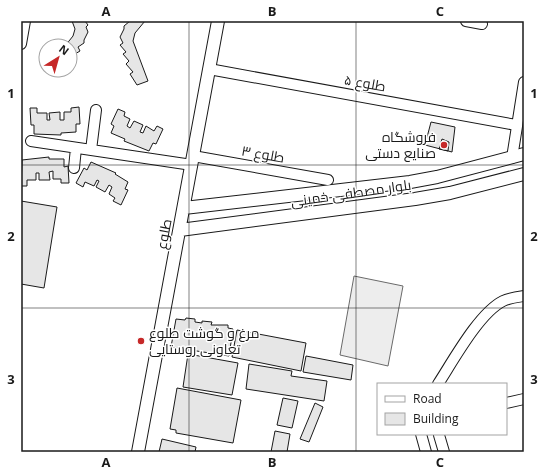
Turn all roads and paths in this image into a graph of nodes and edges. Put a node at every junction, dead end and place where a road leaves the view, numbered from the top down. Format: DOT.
graph roads {
  1 [pos="25,21"];
  2 [pos="218,21"];
  3 [pos="466,21"];
  4 [pos="482,24"];
  5 [pos="21,44"];
  6 [pos="209,69"];
  7 [pos="524,82"];
  8 [pos="96,110"];
  9 [pos="516,125"];
  10 [pos="31,141"];
  11 [pos="76,148"];
  12 [pos="91,150"];
  13 [pos="524,154"];
  14 [pos="512,158"];
  15 [pos="192,160"];
  16 [pos="74,168"];
  17 [pos="524,174"];
  18 [pos="328,180"];
  19 [pos="291,196"];
  20 [pos="184,208"];
  21 [pos="293,215"];
  22 [pos="180,230"];
  23 [pos="524,296"];
  24 [pos="439,383"];
  25 [pos="524,399"];
  26 [pos="507,403"];
  27 [pos="421,435"];
  28 [pos="439,435"];
  29 [pos="138,452"];
  30 [pos="426,452"];
  31 [pos="444,452"];
  1 -- 5 [label="street"];
  2 -- 6 [label="street, طلوع"];
  3 -- 4 [label="street"];
  6 -- 9 [label="street, طلوع ۵"];
  6 -- 15 [label="street, طلوع"];
  7 -- 9 [label="street"];
  8 -- 12 [label="street"];
  9 -- 14 [label="street"];
  10 -- 11 [label="street, طلوع ۳"];
  11 -- 12 [label="street, طلوع ۳"];
  11 -- 16 [label="street"];
  12 -- 15 [label="street, طلوع ۳"];
  13 -- 14 [label="street, بلوار مصطفی خمینی"];
  14 -- 19 [label="street, بلوار مصطفی خمینی"];
  15 -- 18 [label="street, طلوع ۳"];
  15 -- 20 [label="street, طلوع"];
  17 -- 21 [label="street, بلوار مصطفی خمینی"];
  19 -- 20 [label="street, بلوار مصطفی خمینی"];
  19 -- 21 [label="street"];
  20 -- 22 [label="street, طلوع"];
  21 -- 22 [label="street, بلوار مصطفی خمینی"];
  22 -- 29 [label="street, طلوع"];
  23 -- 24 [label="street"];
  25 -- 26 [label="street"];
  27 -- 30 [label="street"];
  28 -- 31 [label="street"];
}
